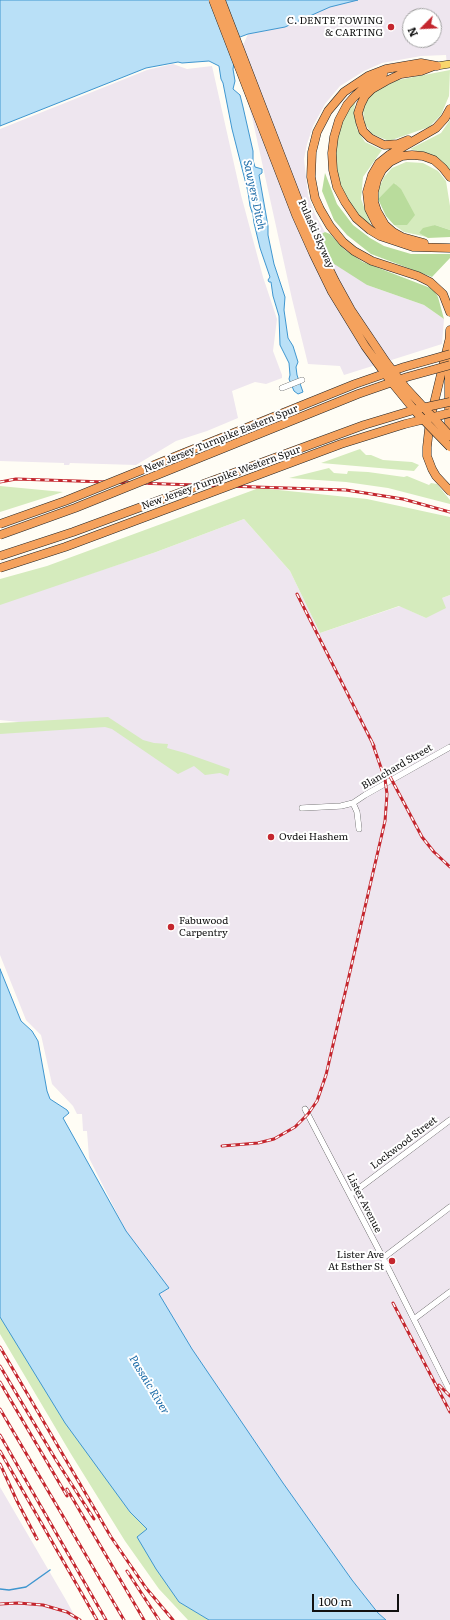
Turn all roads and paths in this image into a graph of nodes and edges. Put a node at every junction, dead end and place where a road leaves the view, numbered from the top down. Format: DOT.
graph roads {
  1 [pos="213,0"];
  2 [pos="221,0"];
  3 [pos="450,64"];
  4 [pos="398,66"];
  5 [pos="437,66"];
  6 [pos="450,109"];
  7 [pos="424,135"];
  8 [pos="450,178"];
  9 [pos="397,242"];
  10 [pos="447,245"];
  11 [pos="450,312"];
  12 [pos="450,330"];
  13 [pos="449,341"];
  14 [pos="450,354"];
  15 [pos="450,365"];
  16 [pos="302,380"];
  17 [pos="282,388"];
  18 [pos="450,402"];
  19 [pos="450,413"];
  20 [pos="450,436"];
  21 [pos="450,448"];
  22 [pos="450,490"];
  23 [pos="0,524"];
  24 [pos="0,535"];
  25 [pos="0,556"];
  26 [pos="0,568"];
  27 [pos="450,747"];
  28 [pos="353,803"];
  29 [pos="302,808"];
  30 [pos="359,829"];
  31 [pos="305,1109"];
  32 [pos="450,1120"];
  33 [pos="350,1195"];
  34 [pos="450,1207"];
  35 [pos="383,1258"];
  36 [pos="450,1292"];
  37 [pos="414,1319"];
  38 [pos="450,1391"];
  1 -- 21 [label="highway, Pulaski Skyway, bridge"];
  2 -- 20 [label="highway, Pulaski Skyway, bridge"];
  3 -- 5 [label="main road"];
  4 -- 5 [label="highway"];
  4 -- 9 [label="highway"];
  4 -- 11 [label="highway"];
  5 -- 7 [label="highway"];
  6 -- 7 [label="highway"];
  7 -- 9 [label="highway"];
  8 -- 10 [label="highway"];
  9 -- 10 [label="highway"];
  12 -- 13 [label="highway"];
  13 -- 21 [label="highway"];
  13 -- 22 [label="highway"];
  14 -- 23 [label="highway, New Jersey Turnpike Eastern Spur, bridge"];
  15 -- 24 [label="highway, New Jersey Turnpike Eastern Spur, bridge"];
  16 -- 17 [label="street"];
  18 -- 25 [label="highway, New Jersey Turnpike Western Spur, bridge"];
  19 -- 26 [label="highway, New Jersey Turnpike Western Spur, bridge"];
  27 -- 28 [label="street, Blanchard Street"];
  28 -- 29 [label="street, Blanchard Street"];
  28 -- 30 [label="street"];
  31 -- 33 [label="street, Lister Avenue"];
  32 -- 33 [label="street, Lockwood Street"];
  33 -- 35 [label="street, Lister Avenue"];
  34 -- 35 [label="street"];
  35 -- 37 [label="street, Lister Avenue"];
  36 -- 37 [label="street"];
  37 -- 38 [label="street, Lister Avenue"];
}
